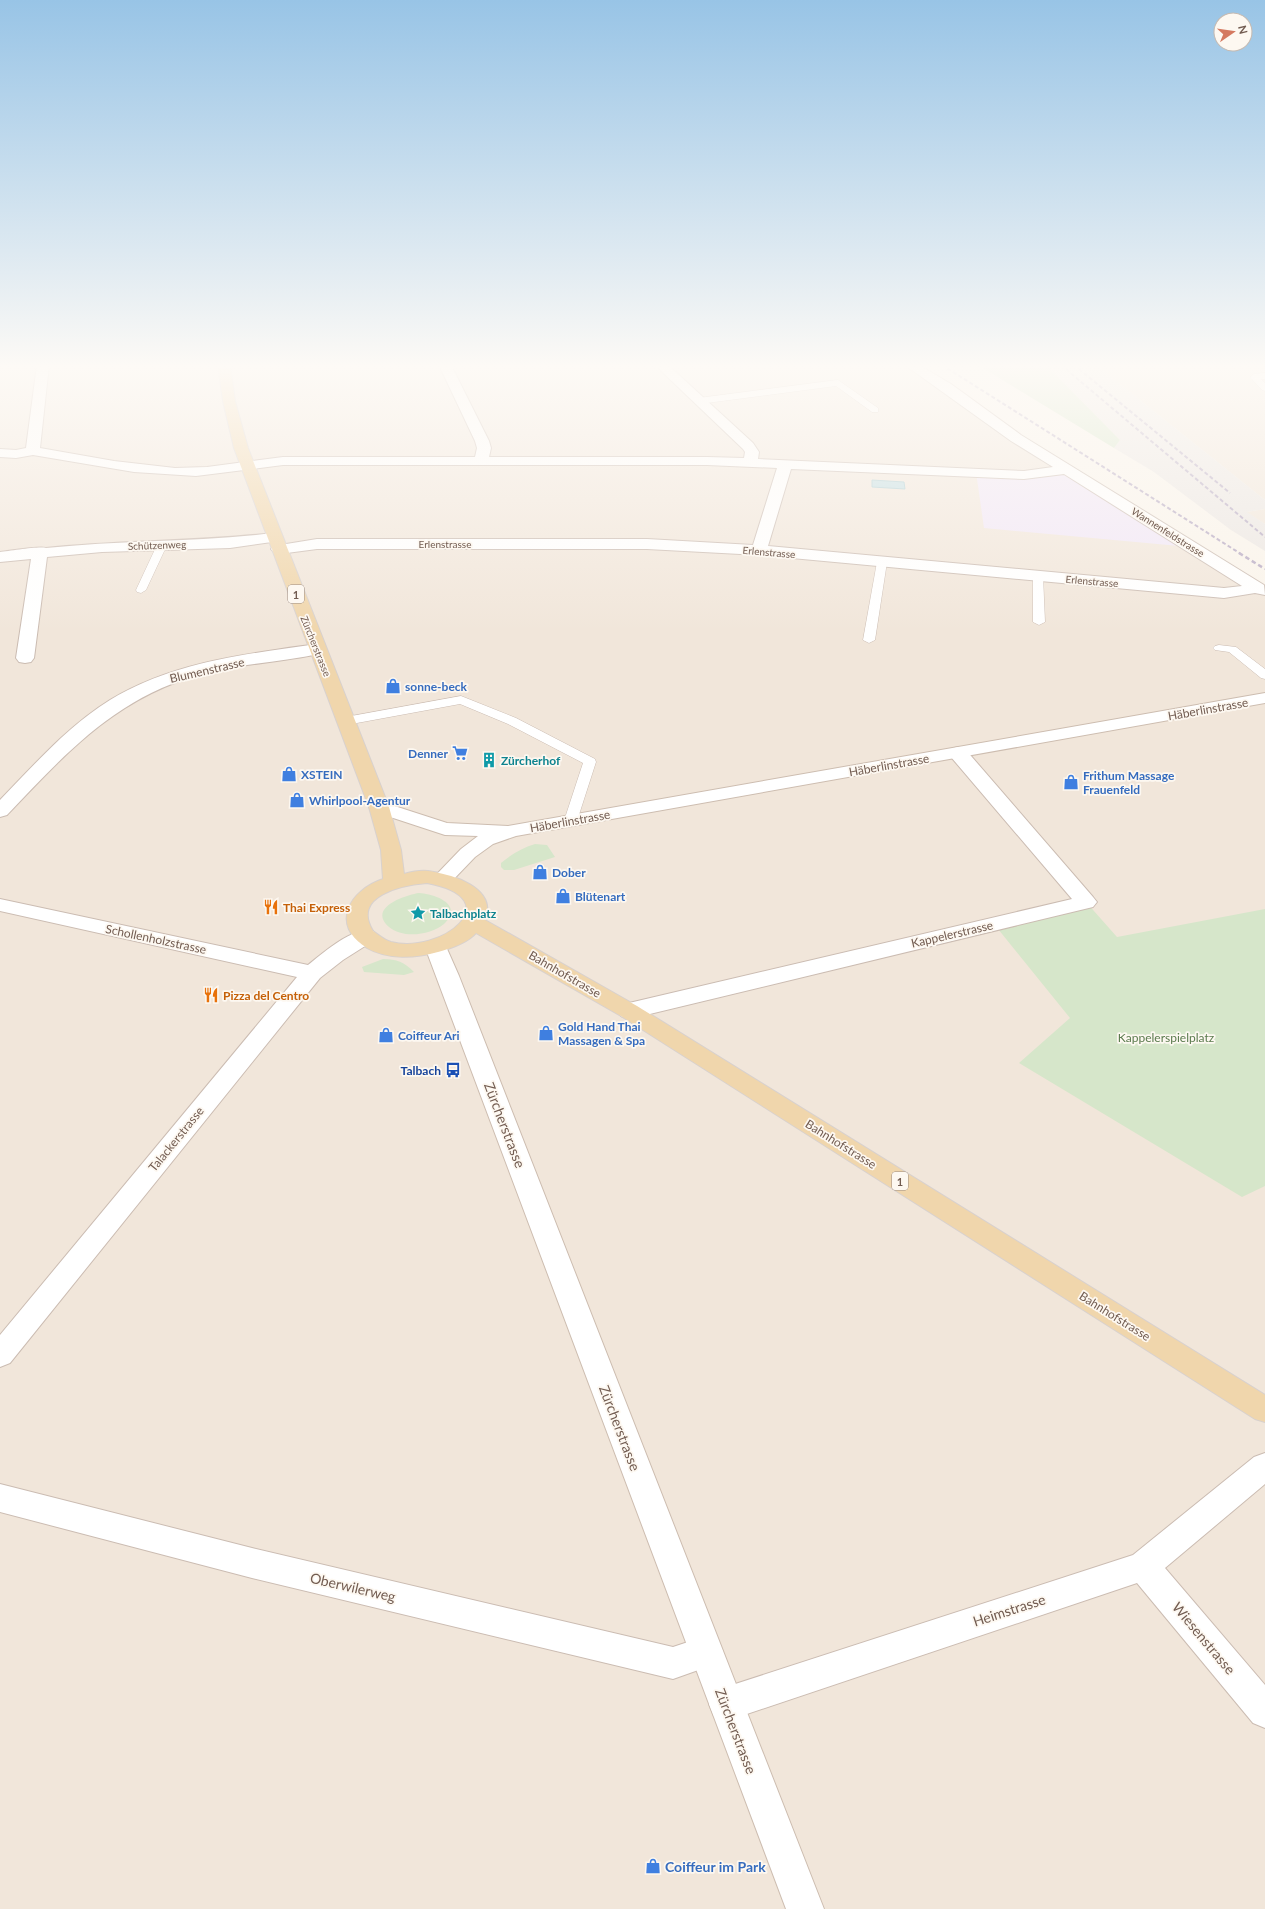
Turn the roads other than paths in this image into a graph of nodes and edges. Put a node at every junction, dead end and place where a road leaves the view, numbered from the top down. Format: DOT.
graph roads {
  1 [pos="51,454"];
  2 [pos="244,454"];
  3 [pos="482,454"];
  4 [pos="752,454"];
  5 [pos="1044,454"];
  6 [pos="481,460"];
  7 [pos="750,462"];
  8 [pos="785,464"];
  9 [pos="247,466"];
  10 [pos="1067,469"];
  11 [pos="276,543"];
  12 [pos="162,545"];
  13 [pos="759,550"];
  14 [pos="40,551"];
  15 [pos="0,557"];
  16 [pos="882,562"];
  17 [pos="1038,576"];
  18 [pos="141,590"];
  19 [pos="1262,590"];
  20 [pos="1039,622"];
  21 [pos="869,640"];
  22 [pos="1219,648"];
  23 [pos="317,649"];
  24 [pos="25,658"];
  25 [pos="1265,675"];
  26 [pos="1265,698"];
  27 [pos="346,721"];
  28 [pos="958,753"];
  29 [pos="379,807"];
  30 [pos="0,811"];
  31 [pos="571,821"];
  32 [pos="512,831"];
  33 [pos="443,880"];
  34 [pos="394,881"];
  35 [pos="0,905"];
  36 [pos="474,922"];
  37 [pos="365,936"];
  38 [pos="436,947"];
  39 [pos="312,973"];
  40 [pos="629,1011"];
  41 [pos="0,1355"];
  42 [pos="1265,1410"];
  43 [pos="1265,1466"];
  44 [pos="0,1498"];
  45 [pos="1143,1566"];
  46 [pos="706,1652"];
  47 [pos="726,1704"];
  48 [pos="1265,1711"];
  49 [pos="805,1909"];
  1 -- 9 [label="street"];
  2 -- 9 [label="main road, Zürcherstrasse / 1"];
  3 -- 6 [label="street"];
  4 -- 7 [label="street"];
  5 -- 10 [label="street, Wannenfeldstrasse"];
  6 -- 7 [label="street"];
  6 -- 9 [label="street"];
  7 -- 8 [label="street"];
  8 -- 10 [label="street"];
  8 -- 13 [label="street"];
  9 -- 11 [label="main road, Zürcherstrasse / 1"];
  10 -- 19 [label="street, Wannenfeldstrasse"];
  11 -- 12 [label="street, Schützenweg"];
  11 -- 13 [label="street, Erlenstrasse"];
  11 -- 23 [label="main road, Zürcherstrasse / 1"];
  12 -- 14 [label="street, Schützenweg"];
  12 -- 18 [label="lane"];
  13 -- 16 [label="street, Erlenstrasse"];
  14 -- 15 [label="street, Schützenweg"];
  14 -- 24 [label="street"];
  16 -- 17 [label="street, Erlenstrasse"];
  16 -- 21 [label="lane"];
  17 -- 19 [label="street, Erlenstrasse"];
  17 -- 20 [label="lane"];
  22 -- 25 [label="lane"];
  23 -- 27 [label="main road, Zürcherstrasse / 1"];
  23 -- 30 [label="street, Blumenstrasse"];
  26 -- 28 [label="street, Häberlinstrasse"];
  27 -- 29 [label="main road, Zürcherstrasse / 1"];
  27 -- 31 [label="lane"];
  28 -- 31 [label="street, Häberlinstrasse"];
  28 -- 40 [label="street, Kappelerstrasse"];
  29 -- 32 [label="street, Häberlinstrasse"];
  29 -- 34 [label="main road, Zürcherstrasse / 1"];
  31 -- 32 [label="street, Häberlinstrasse"];
  32 -- 33 [label="street, Häberlinstrasse"];
  33 -- 34 [label="main road"];
  33 -- 36 [label="main road"];
  34 -- 37 [label="main road"];
  35 -- 39 [label="street, Schollenholzstrasse"];
  36 -- 38 [label="main road"];
  36 -- 40 [label="main road, Bahnhofstrasse / 1"];
  37 -- 38 [label="main road"];
  37 -- 39 [label="street, Talackerstrasse"];
  38 -- 46 [label="street, Zürcherstrasse"];
  39 -- 41 [label="street, Talackerstrasse"];
  40 -- 42 [label="main road, Bahnhofstrasse / 1"];
  43 -- 45 [label="street, Heimstrasse"];
  44 -- 46 [label="street, Oberwilerweg"];
  45 -- 47 [label="street, Heimstrasse"];
  45 -- 48 [label="street, Wiesenstrasse"];
  46 -- 47 [label="street, Zürcherstrasse"];
  47 -- 49 [label="street, Zürcherstrasse"];
}
